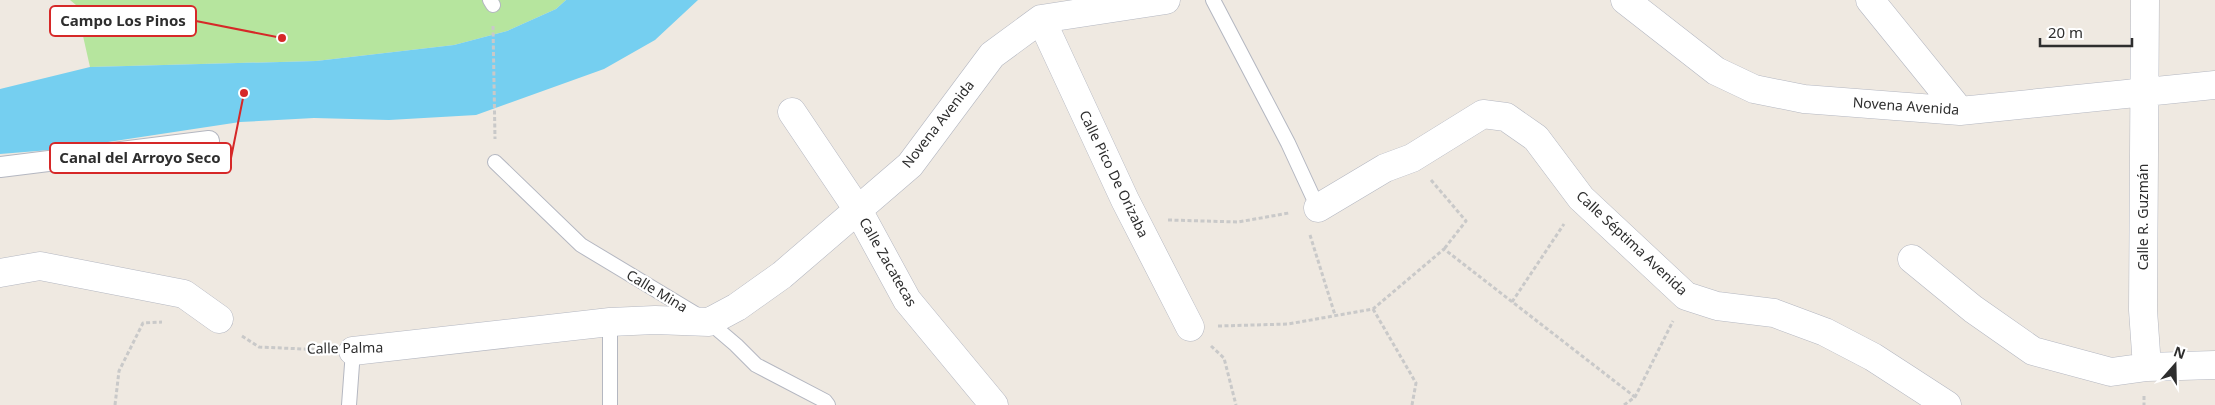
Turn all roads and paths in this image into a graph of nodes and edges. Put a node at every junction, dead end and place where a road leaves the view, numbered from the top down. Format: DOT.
graph roads {
  1 [pos="1166,0"];
  2 [pos="1213,0"];
  3 [pos="1624,0"];
  4 [pos="1870,0"];
  5 [pos="2145,0"];
  6 [pos="491,3"];
  7 [pos="1041,19"];
  8 [pos="2215,85"];
  9 [pos="2143,91"];
  10 [pos="1960,111"];
  11 [pos="792,112"];
  12 [pos="209,141"];
  13 [pos="1412,158"];
  14 [pos="495,162"];
  15 [pos="0,167"];
  16 [pos="1581,198"];
  17 [pos="1310,209"];
  18 [pos="858,210"];
  19 [pos="1135,219"];
  20 [pos="1444,249"];
  21 [pos="1912,258"];
  22 [pos="0,273"];
  23 [pos="1686,296"];
  24 [pos="1512,302"];
  25 [pos="1373,309"];
  26 [pos="1335,315"];
  27 [pos="219,319"];
  28 [pos="172,321"];
  29 [pos="610,322"];
  30 [pos="709,322"];
  31 [pos="1190,327"];
  32 [pos="353,351"];
  33 [pos="2215,365"];
  34 [pos="2147,367"];
  35 [pos="1635,397"];
  36 [pos="115,405"];
  37 [pos="349,405"];
  38 [pos="610,405"];
  39 [pos="828,405"];
  40 [pos="994,405"];
  41 [pos="1236,405"];
  42 [pos="1412,405"];
  43 [pos="1624,405"];
  44 [pos="1948,405"];
  1 -- 7 [label="street, Novena Avenida"];
  2 -- 17 [label="lane"];
  3 -- 10 [label="street, Novena Avenida"];
  4 -- 10 [label="street"];
  5 -- 9 [label="street, Calle R. Guzmán"];
  6 -- 14 [label="path"];
  7 -- 18 [label="street, Novena Avenida"];
  7 -- 19 [label="street, Calle Pico De Orizaba"];
  8 -- 9 [label="street, Novena Avenida"];
  9 -- 10 [label="street, Novena Avenida"];
  9 -- 34 [label="street, Calle R. Guzmán"];
  11 -- 18 [label="street, Calle Zacatecas"];
  12 -- 15 [label="street"];
  13 -- 16 [label="street, Calle Séptima Avenida"];
  13 -- 17 [label="street, Calle Séptima Avenida"];
  13 -- 20 [label="path"];
  14 -- 30 [label="lane, Calle Mina"];
  16 -- 23 [label="street, Calle Séptima Avenida"];
  16 -- 24 [label="path"];
  17 -- 19 [label="path"];
  17 -- 26 [label="path"];
  18 -- 30 [label="street, Novena Avenida"];
  18 -- 40 [label="street, Calle Zacatecas"];
  19 -- 31 [label="street, Calle Pico De Orizaba"];
  20 -- 24 [label="path"];
  20 -- 25 [label="path"];
  21 -- 34 [label="street"];
  22 -- 27 [label="street"];
  23 -- 35 [label="path"];
  23 -- 44 [label="street, Calle Séptima Avenida"];
  24 -- 35 [label="path"];
  25 -- 26 [label="path"];
  25 -- 42 [label="path"];
  26 -- 31 [label="path"];
  27 -- 32 [label="path, Calle Palma"];
  28 -- 36 [label="path"];
  29 -- 30 [label="street, Calle Palma"];
  29 -- 32 [label="street, Calle Palma"];
  29 -- 38 [label="lane"];
  30 -- 39 [label="lane, Calle Mina"];
  31 -- 41 [label="path"];
  32 -- 37 [label="lane"];
  33 -- 34 [label="street"];
  35 -- 43 [label="path"];
}
